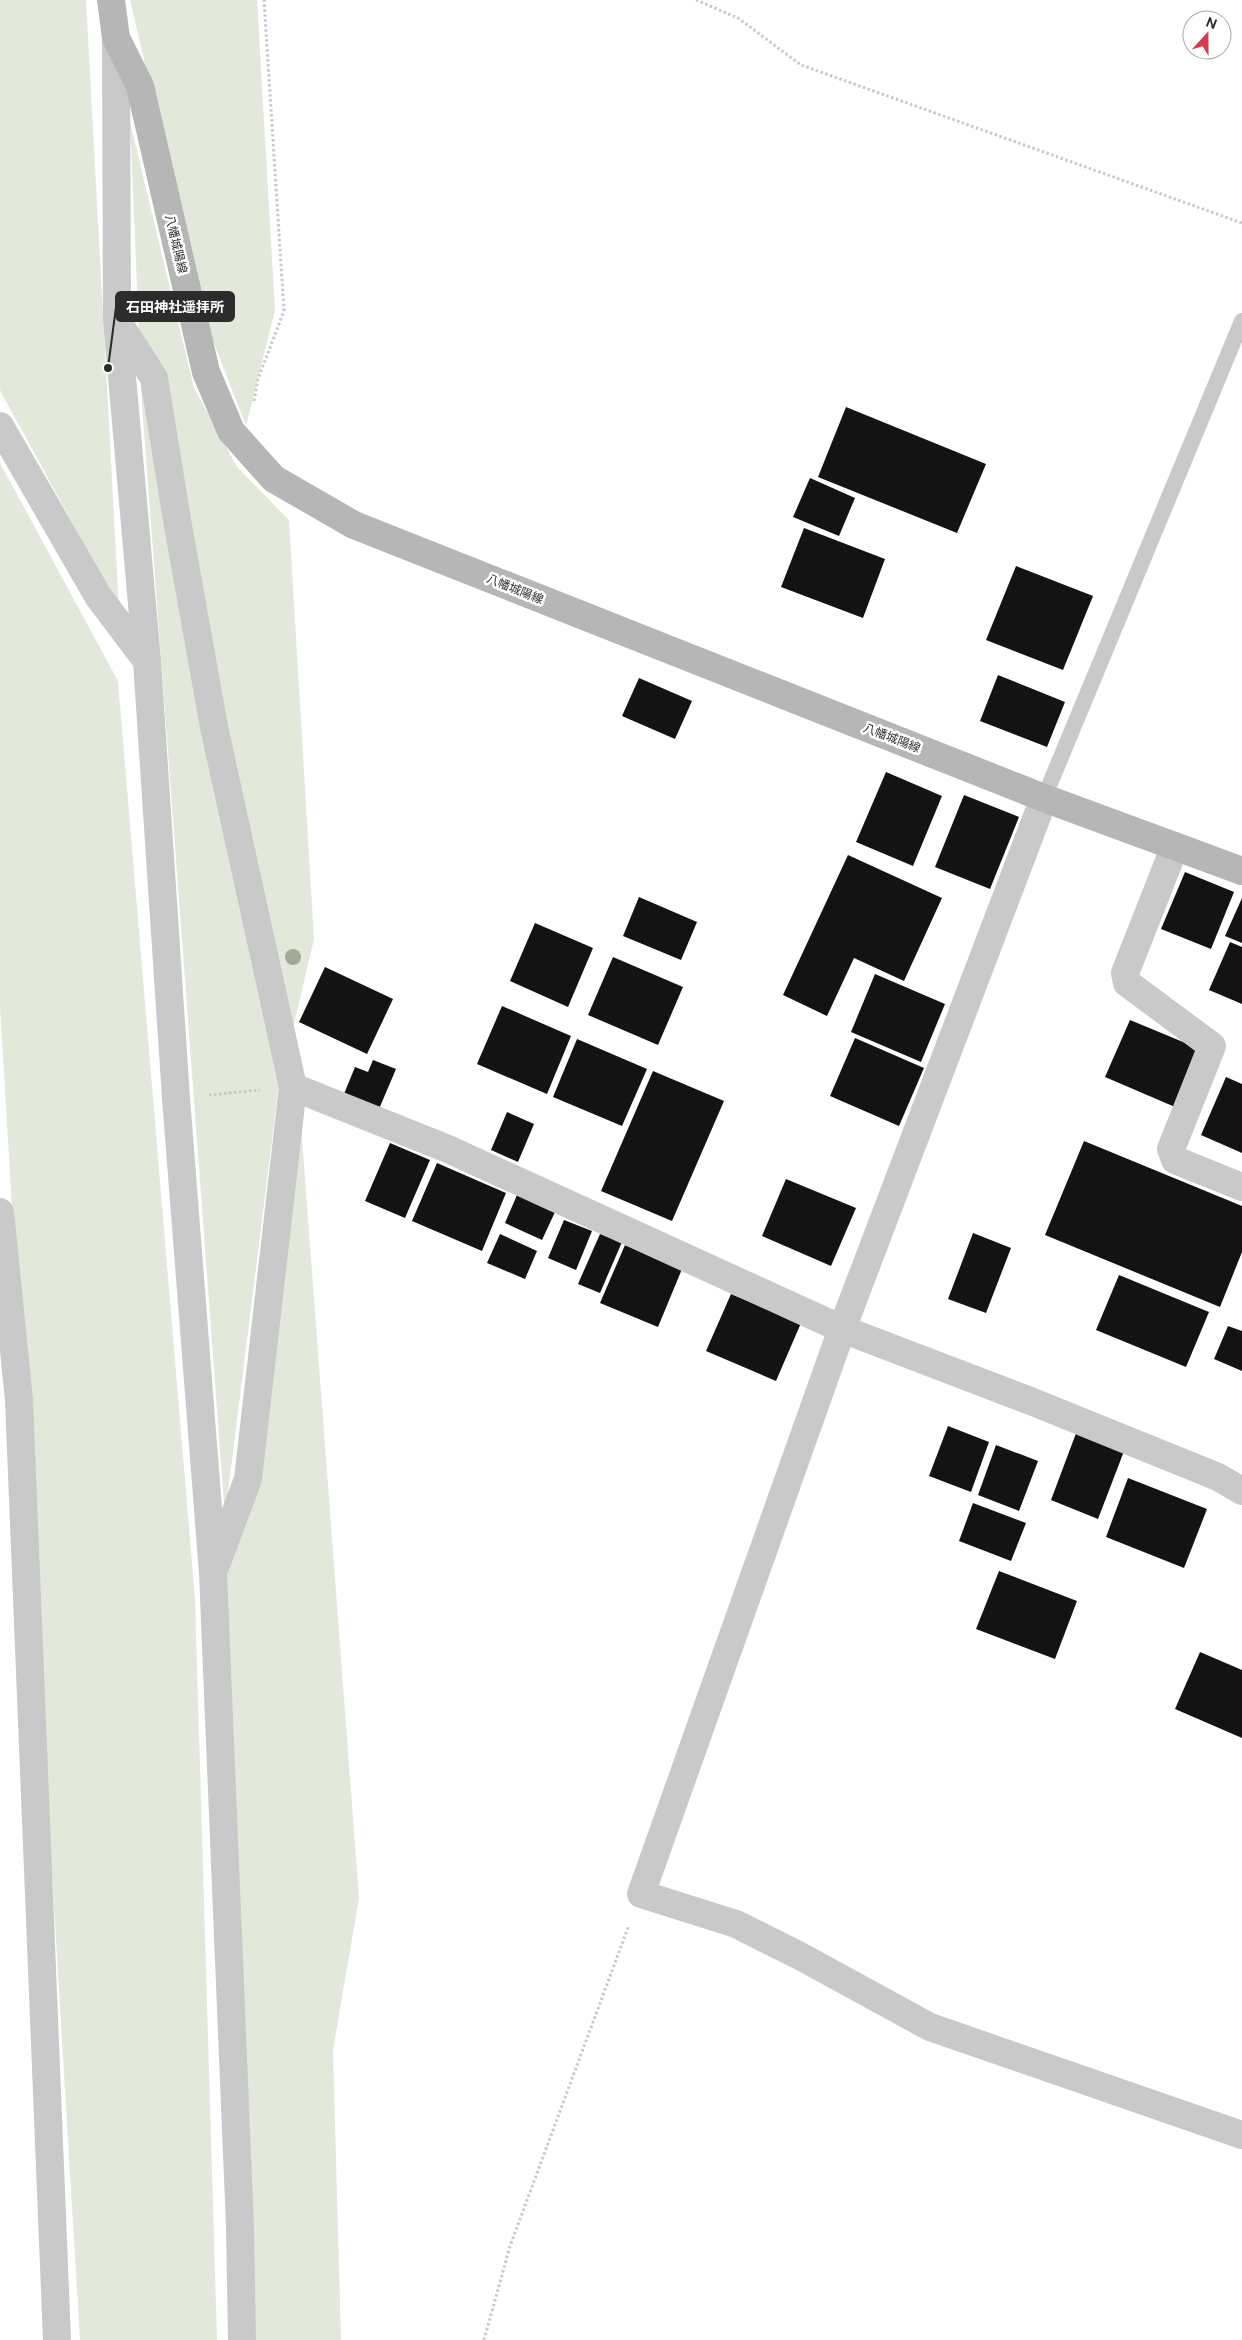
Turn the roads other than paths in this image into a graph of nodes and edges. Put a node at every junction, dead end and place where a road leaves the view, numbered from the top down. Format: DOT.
graph roads {
  1 [pos="111,0"];
  2 [pos="116,38"];
  3 [pos="117,320"];
  4 [pos="1242,322"];
  5 [pos="0,426"];
  6 [pos="147,662"];
  7 [pos="1044,798"];
  8 [pos="1174,846"];
  9 [pos="1242,871"];
  10 [pos="292,1087"];
  11 [pos="1242,1187"];
  12 [pos="0,1212"];
  13 [pos="842,1329"];
  14 [pos="1242,1491"];
  15 [pos="213,1573"];
  16 [pos="1242,2135"];
  17 [pos="57,2340"];
  18 [pos="242,2340"];
  1 -- 2 [label="main road, 八幡城陽線"];
  2 -- 3 [label="street"];
  2 -- 7 [label="main road, 八幡城陽線"];
  3 -- 6 [label="street"];
  3 -- 10 [label="street"];
  4 -- 7 [label="lane"];
  5 -- 6 [label="street"];
  6 -- 15 [label="street"];
  7 -- 8 [label="main road, 八幡城陽線"];
  7 -- 13 [label="street"];
  8 -- 9 [label="main road, 八幡城陽線"];
  8 -- 11 [label="street"];
  10 -- 13 [label="street"];
  10 -- 15 [label="street"];
  12 -- 17 [label="street"];
  13 -- 14 [label="street"];
  13 -- 16 [label="street"];
  15 -- 18 [label="street"];
}
